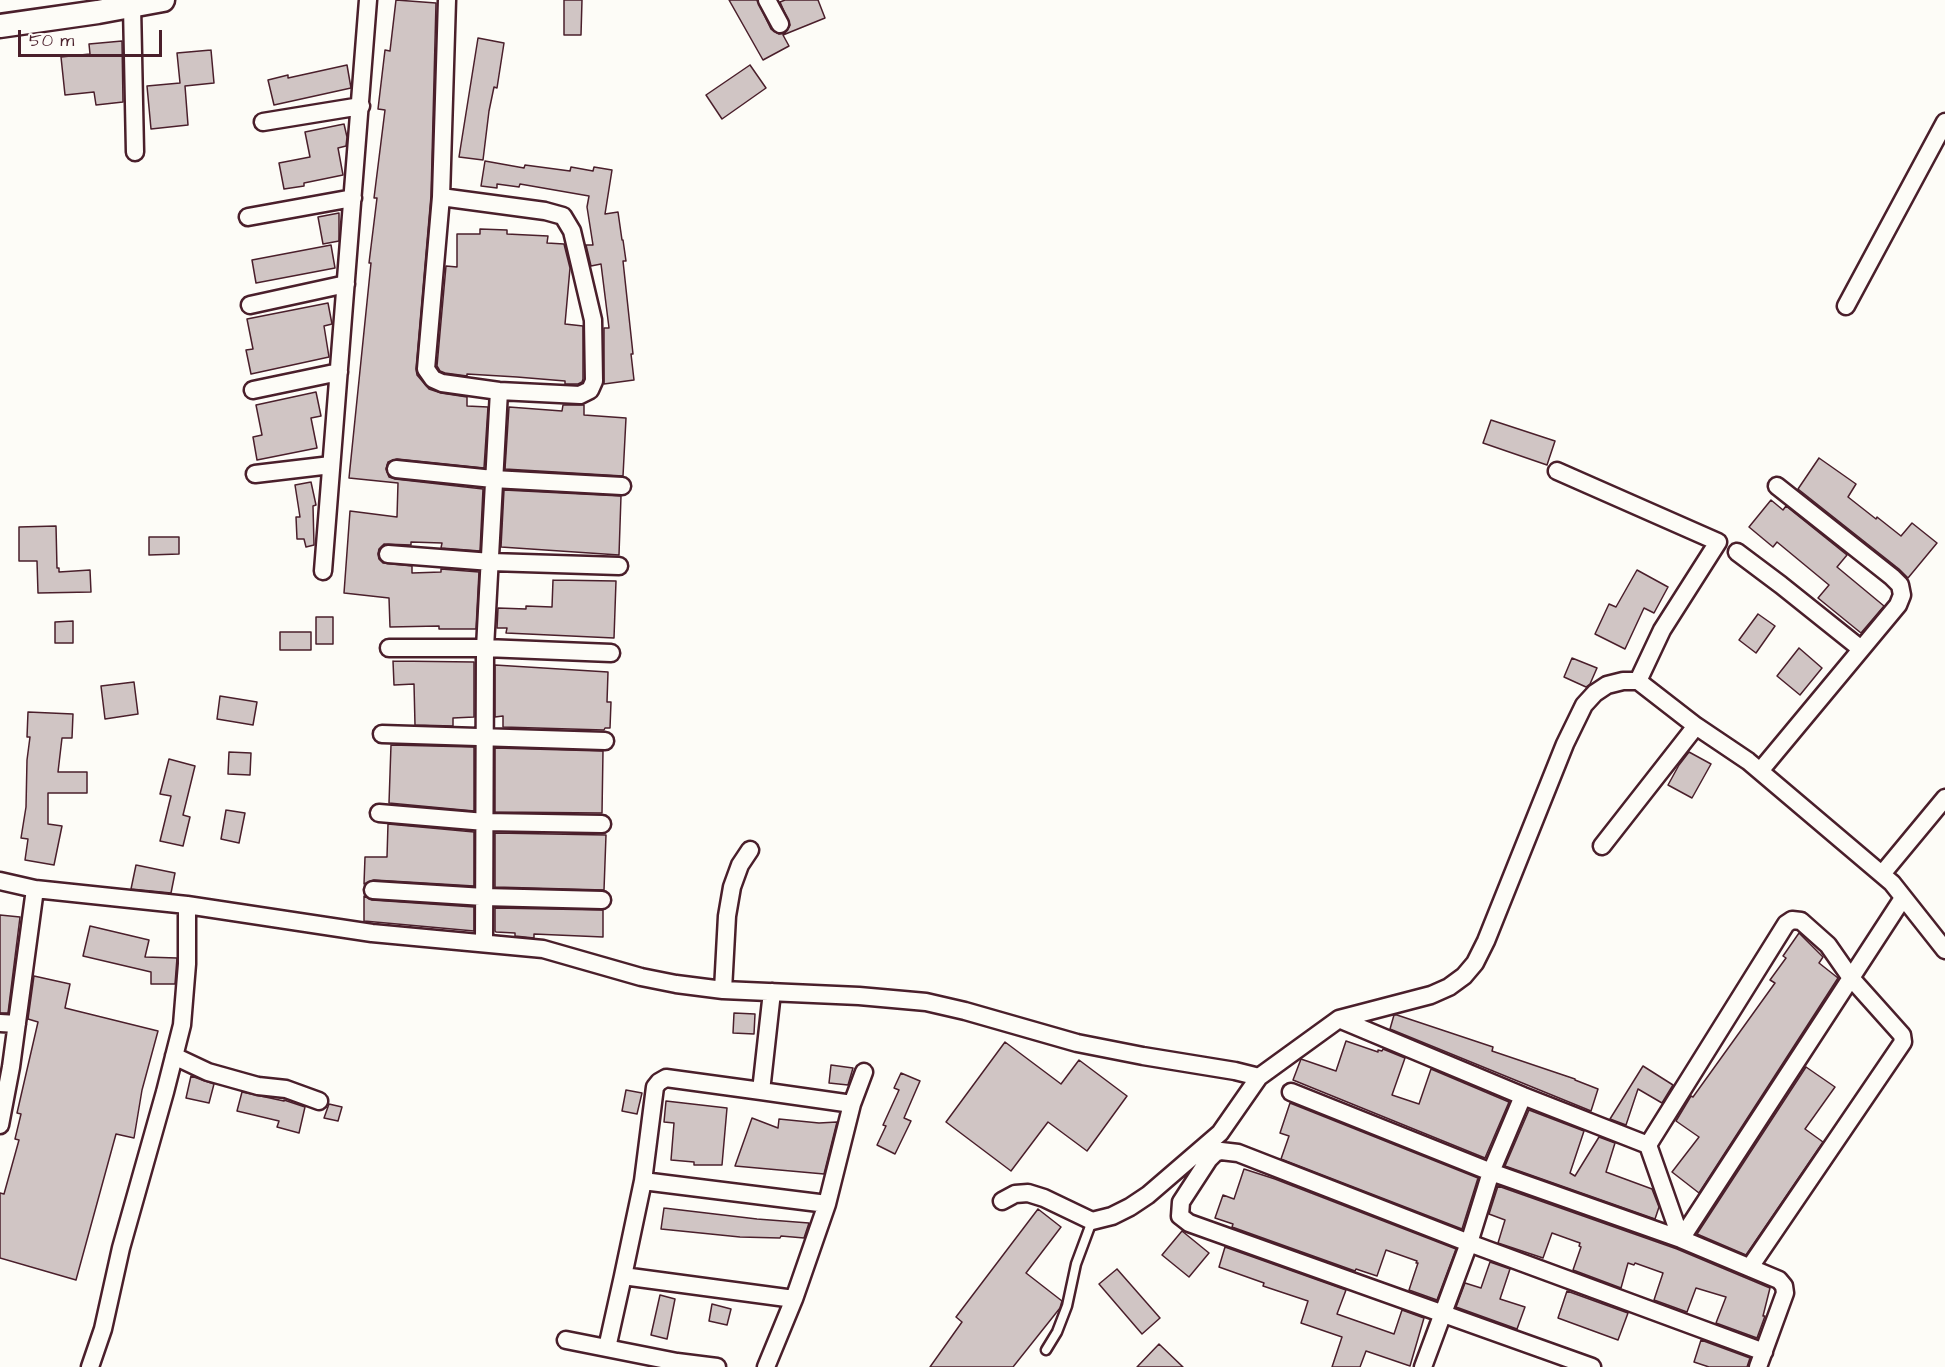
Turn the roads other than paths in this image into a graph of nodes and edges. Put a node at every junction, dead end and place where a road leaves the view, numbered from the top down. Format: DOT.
graph roads {
  1 [pos="163,0"];
  2 [pos="368,0"];
  3 [pos="447,0"];
  4 [pos="767,0"];
  5 [pos="132,6"];
  6 [pos="780,24"];
  7 [pos="0,26"];
  8 [pos="361,106"];
  9 [pos="263,122"];
  10 [pos="1945,122"];
  11 [pos="135,152"];
  12 [pos="441,197"];
  13 [pos="353,198"];
  14 [pos="248,217"];
  15 [pos="346,285"];
  16 [pos="250,305"];
  17 [pos="1846,306"];
  18 [pos="339,372"];
  19 [pos="253,390"];
  20 [pos="499,390"];
  21 [pos="331,465"];
  22 [pos="396,469"];
  23 [pos="1557,471"];
  24 [pos="255,474"];
  25 [pos="494,479"];
  26 [pos="622,486"];
  27 [pos="1777,486"];
  28 [pos="1737,552"];
  29 [pos="388,554"];
  30 [pos="490,562"];
  31 [pos="619,566"];
  32 [pos="322,571"];
  33 [pos="389,648"];
  34 [pos="485,648"];
  35 [pos="1862,649"];
  36 [pos="611,653"];
  37 [pos="1638,681"];
  38 [pos="1696,726"];
  39 [pos="382,734"];
  40 [pos="485,738"];
  41 [pos="605,741"];
  42 [pos="1760,771"];
  43 [pos="1945,798"];
  44 [pos="379,813"];
  45 [pos="485,822"];
  46 [pos="602,824"];
  47 [pos="1602,846"];
  48 [pos="750,850"];
  49 [pos="1882,874"];
  50 [pos="0,881"];
  51 [pos="35,889"];
  52 [pos="373,890"];
  53 [pos="484,897"];
  54 [pos="1903,898"];
  55 [pos="603,900"];
  56 [pos="187,905"];
  57 [pos="484,943"];
  58 [pos="1945,950"];
  59 [pos="1851,978"];
  60 [pos="723,990"];
  61 [pos="772,992"];
  62 [pos="1339,1019"];
  63 [pos="8,1023"];
  64 [pos="174,1056"];
  65 [pos="864,1072"];
  66 [pos="1259,1077"];
  67 [pos="761,1091"];
  68 [pos="1290,1092"];
  69 [pos="1523,1096"];
  70 [pos="319,1101"];
  71 [pos="852,1104"];
  72 [pos="0,1125"];
  73 [pos="1648,1145"];
  74 [pos="1491,1172"];
  75 [pos="643,1181"];
  76 [pos="1002,1201"];
  77 [pos="827,1204"];
  78 [pos="1092,1221"];
  79 [pos="1681,1239"];
  80 [pos="1469,1243"];
  81 [pos="1750,1267"];
  82 [pos="623,1276"];
  83 [pos="794,1299"];
  84 [pos="1444,1313"];
  85 [pos="566,1340"];
  86 [pos="607,1348"];
  87 [pos="1046,1350"];
  88 [pos="1761,1359"];
  89 [pos="90,1367"];
  90 [pos="717,1367"];
  91 [pos="766,1367"];
  92 [pos="1423,1367"];
  93 [pos="1592,1367"];
  1 -- 5 [label="street"];
  2 -- 8 [label="street"];
  3 -- 12 [label="street"];
  4 -- 6 [label="street"];
  5 -- 7 [label="street"];
  5 -- 11 [label="street"];
  8 -- 9 [label="street"];
  8 -- 13 [label="street"];
  10 -- 17 [label="street"];
  12 -- 20 [label="street"];
  12 -- 20 [label="street"];
  13 -- 14 [label="street"];
  13 -- 15 [label="street"];
  15 -- 16 [label="street"];
  15 -- 18 [label="street"];
  18 -- 19 [label="street"];
  18 -- 21 [label="street"];
  20 -- 25 [label="street"];
  21 -- 24 [label="street"];
  21 -- 32 [label="street"];
  22 -- 25 [label="street"];
  23 -- 37 [label="street"];
  25 -- 26 [label="street"];
  25 -- 30 [label="street"];
  27 -- 35 [label="street"];
  28 -- 35 [label="street"];
  29 -- 30 [label="street"];
  30 -- 31 [label="street"];
  30 -- 34 [label="street"];
  33 -- 34 [label="street"];
  34 -- 36 [label="street"];
  34 -- 40 [label="street"];
  35 -- 42 [label="street"];
  37 -- 38 [label="street"];
  37 -- 62 [label="street"];
  38 -- 42 [label="street"];
  38 -- 47 [label="street"];
  39 -- 40 [label="street"];
  40 -- 41 [label="street"];
  40 -- 45 [label="street"];
  42 -- 49 [label="street"];
  43 -- 49 [label="street"];
  44 -- 45 [label="street"];
  45 -- 46 [label="street"];
  45 -- 53 [label="street"];
  48 -- 60 [label="street"];
  49 -- 54 [label="street"];
  50 -- 51 [label="street"];
  51 -- 56 [label="street"];
  51 -- 63 [label="street"];
  52 -- 53 [label="street"];
  53 -- 55 [label="street"];
  53 -- 57 [label="street"];
  54 -- 58 [label="street"];
  54 -- 59 [label="street"];
  56 -- 57 [label="street"];
  56 -- 64 [label="street"];
  57 -- 60 [label="street"];
  59 -- 73 [label="street"];
  59 -- 79 [label="street"];
  59 -- 81 [label="street"];
  60 -- 61 [label="street"];
  61 -- 66 [label="street"];
  61 -- 67 [label="street"];
  62 -- 66 [label="street"];
  62 -- 69 [label="street"];
  63 -- 72 [label="street"];
  64 -- 70 [label="street"];
  64 -- 89 [label="street"];
  65 -- 71 [label="street"];
  66 -- 78 [label="street"];
  67 -- 71 [label="street"];
  67 -- 75 [label="street"];
  68 -- 74 [label="street"];
  69 -- 73 [label="street"];
  69 -- 74 [label="street"];
  71 -- 77 [label="street"];
  73 -- 79 [label="street"];
  74 -- 79 [label="street"];
  74 -- 80 [label="street"];
  75 -- 77 [label="street"];
  75 -- 82 [label="street"];
  76 -- 78 [label="street"];
  77 -- 83 [label="street"];
  78 -- 87 [label="lane"];
  79 -- 81 [label="street"];
  80 -- 84 [label="street"];
  80 -- 84 [label="street"];
  80 -- 88 [label="street"];
  81 -- 88 [label="street"];
  82 -- 83 [label="street"];
  82 -- 86 [label="street"];
  83 -- 91 [label="street"];
  84 -- 92 [label="street"];
  84 -- 93 [label="street"];
  85 -- 86 [label="street"];
  86 -- 90 [label="street"];
}
